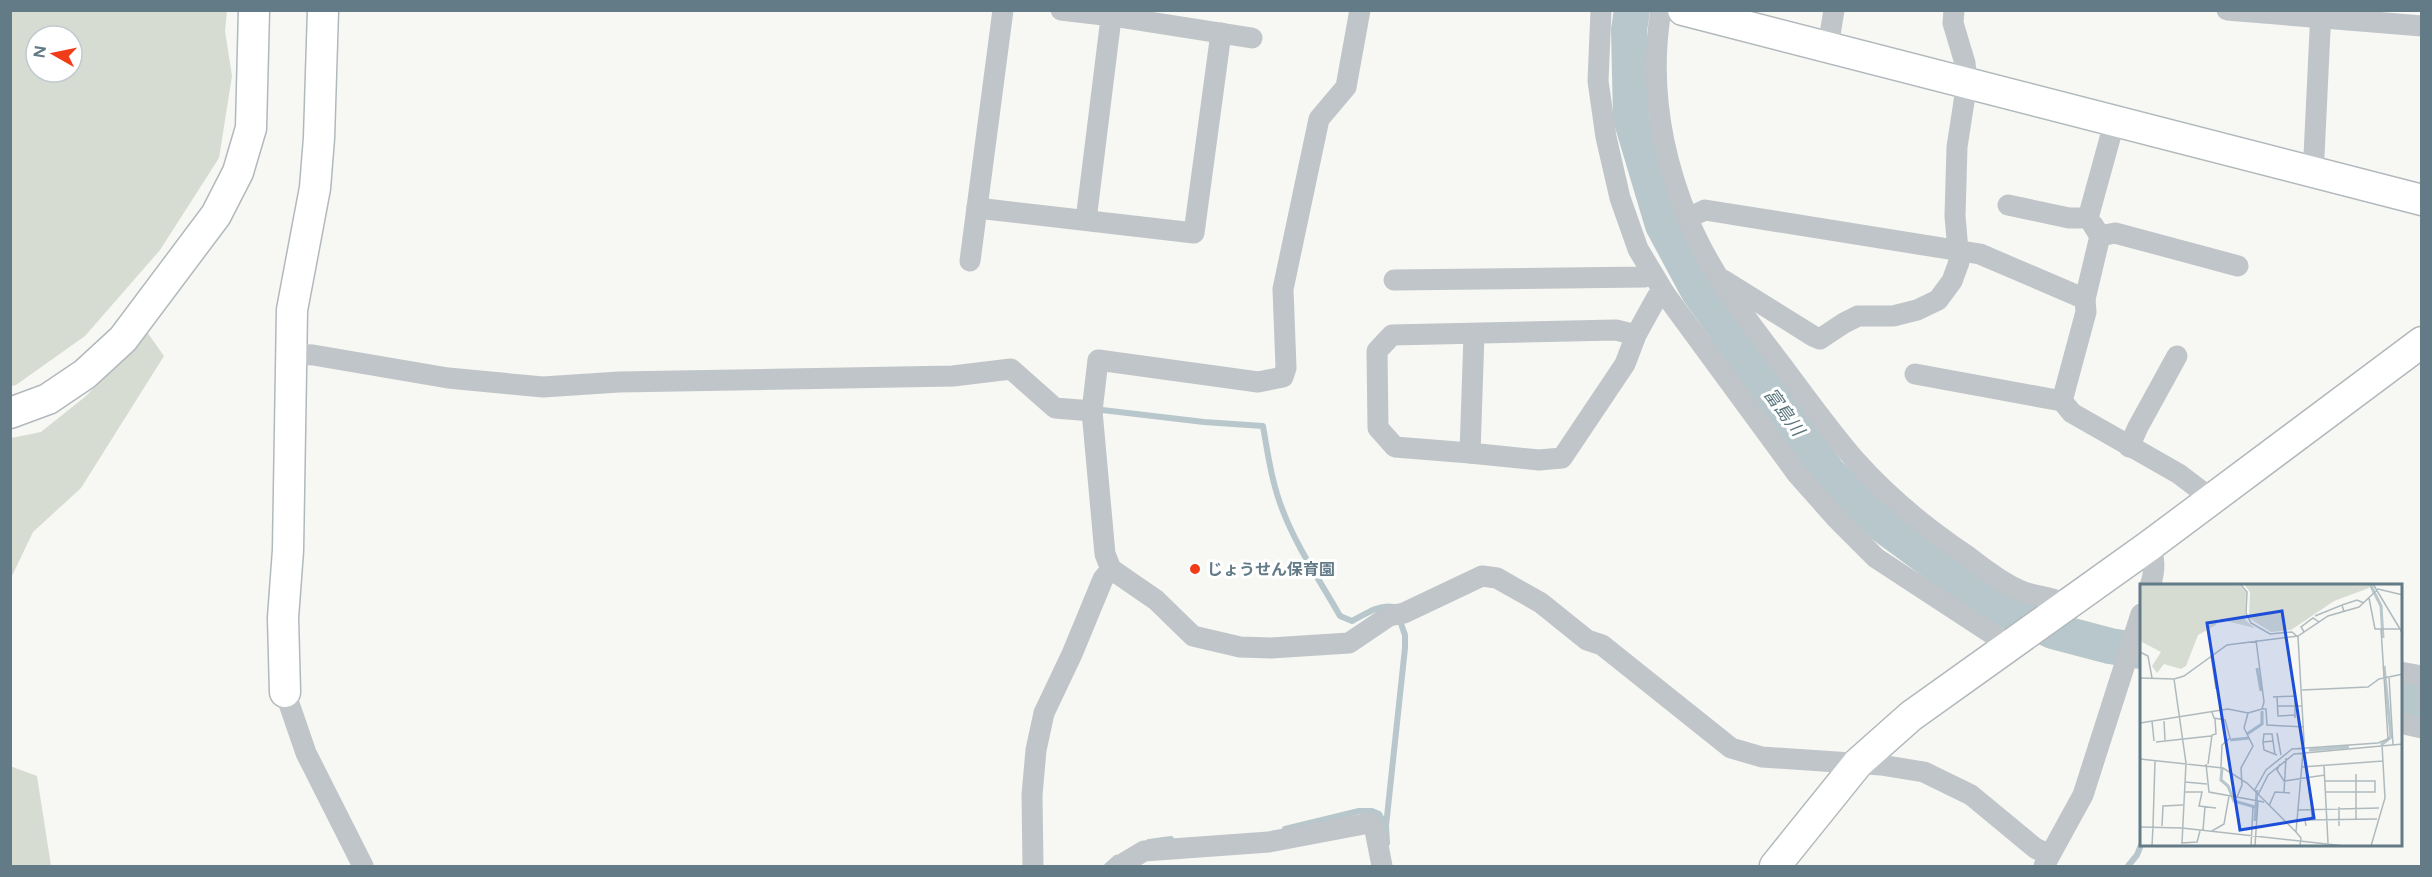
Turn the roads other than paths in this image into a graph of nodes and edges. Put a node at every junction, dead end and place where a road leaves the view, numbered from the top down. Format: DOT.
graph roads {
  1 [pos="254,10"];
  2 [pos="322,10"];
  3 [pos="1003,10"];
  4 [pos="1060,10"];
  5 [pos="1360,10"];
  6 [pos="1601,10"];
  7 [pos="1661,10"];
  8 [pos="1683,10"];
  9 [pos="1834,10"];
  10 [pos="1954,10"];
  11 [pos="2227,10"];
  12 [pos="1112,13"];
  13 [pos="2321,14"];
  14 [pos="2421,26"];
  15 [pos="1221,33"];
  16 [pos="1252,38"];
  17 [pos="1828,47"];
  18 [pos="1967,82"];
  19 [pos="2115,120"];
  20 [pos="2308,169"];
  21 [pos="2421,200"];
  22 [pos="2008,204"];
  23 [pos="977,208"];
  24 [pos="1688,218"];
  25 [pos="2088,218"];
  26 [pos="1086,220"];
  27 [pos="2100,236"];
  28 [pos="1959,250"];
  29 [pos="970,261"];
  30 [pos="2238,266"];
  31 [pos="1653,274"];
  32 [pos="1719,279"];
  33 [pos="1394,280"];
  34 [pos="1665,294"];
  35 [pos="2085,299"];
  36 [pos="1474,334"];
  37 [pos="1636,335"];
  38 [pos="2421,342"];
  39 [pos="290,354"];
  40 [pos="2177,356"];
  41 [pos="1915,374"];
  42 [pos="2062,402"];
  43 [pos="1092,411"];
  44 [pos="10,413"];
  45 [pos="2129,447"];
  46 [pos="1470,453"];
  47 [pos="2208,500"];
  48 [pos="2149,546"];
  49 [pos="1111,569"];
  50 [pos="2151,584"];
  51 [pos="2063,607"];
  52 [pos="2139,620"];
  53 [pos="2014,642"];
  54 [pos="2130,670"];
  55 [pos="2402,672"];
  56 [pos="2421,676"];
  57 [pos="285,692"];
  58 [pos="2402,723"];
  59 [pos="2421,728"];
  60 [pos="1858,763"];
  61 [pos="2047,861"];
  62 [pos="363,867"];
  63 [pos="1033,867"];
  64 [pos="1119,867"];
  65 [pos="1382,867"];
  66 [pos="1775,867"];
  1 -- 44 [label="street"];
  2 -- 39 [label="street"];
  3 -- 23 [label="street"];
  4 -- 12 [label="street"];
  5 -- 43 [label="street"];
  6 -- 31 [label="street"];
  7 -- 24 [label="street"];
  8 -- 17 [label="street"];
  9 -- 17 [label="street"];
  10 -- 18 [label="street"];
  11 -- 13 [label="street"];
  12 -- 15 [label="street"];
  12 -- 26 [label="street"];
  13 -- 14 [label="street"];
  13 -- 20 [label="street"];
  15 -- 16 [label="street"];
  15 -- 26 [label="street"];
  17 -- 18 [label="street"];
  18 -- 19 [label="street"];
  18 -- 28 [label="street"];
  19 -- 20 [label="street"];
  19 -- 25 [label="street"];
  20 -- 21 [label="street"];
  22 -- 25 [label="street"];
  23 -- 26 [label="street"];
  23 -- 29 [label="street"];
  24 -- 28 [label="street"];
  24 -- 32 [label="street"];
  25 -- 27 [label="street"];
  27 -- 30 [label="street"];
  27 -- 35 [label="street"];
  28 -- 32 [label="street"];
  28 -- 35 [label="street"];
  31 -- 33 [label="street"];
  31 -- 34 [label="street"];
  32 -- 51 [label="street"];
  34 -- 37 [label="street"];
  34 -- 53 [label="street"];
  35 -- 42 [label="street"];
  36 -- 37 [label="street"];
  36 -- 46 [label="street"];
  36 -- 46 [label="street"];
  37 -- 46 [label="street"];
  38 -- 47 [label="street"];
  39 -- 43 [label="street"];
  39 -- 57 [label="street"];
  40 -- 45 [label="street"];
  41 -- 42 [label="street"];
  42 -- 45 [label="street"];
  43 -- 49 [label="street"];
  45 -- 47 [label="street"];
  47 -- 48 [label="street"];
  48 -- 50 [label="street"];
  48 -- 51 [label="street"];
  49 -- 60 [label="street"];
  49 -- 63 [label="street"];
  51 -- 53 [label="street"];
  52 -- 54 [label="street"];
  53 -- 60 [label="street"];
  54 -- 61 [label="street"];
  55 -- 56 [label="street"];
  57 -- 62 [label="street"];
  58 -- 59 [label="street"];
  60 -- 61 [label="street"];
  60 -- 66 [label="street"];
  64 -- 65 [label="street"];
}
